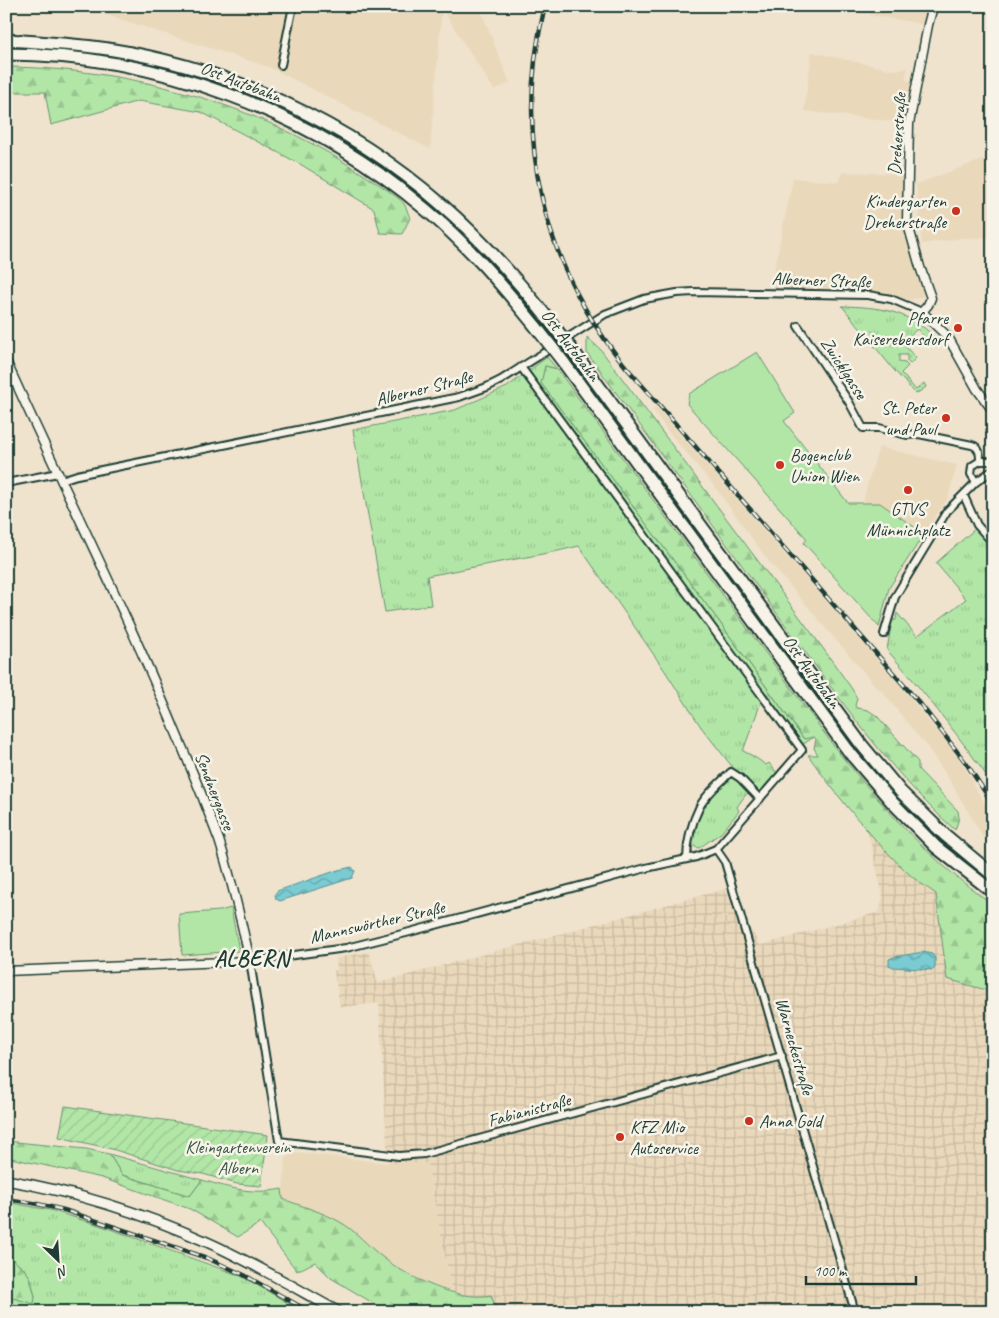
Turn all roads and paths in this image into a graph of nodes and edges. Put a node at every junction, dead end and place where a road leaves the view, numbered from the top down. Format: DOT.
graph roads {
  1 [pos="293,6"];
  2 [pos="933,6"];
  3 [pos="6,40"];
  4 [pos="6,54"];
  5 [pos="281,65"];
  6 [pos="922,312"];
  7 [pos="798,326"];
  8 [pos="6,361"];
  9 [pos="521,368"];
  10 [pos="993,411"];
  11 [pos="980,461"];
  12 [pos="993,461"];
  13 [pos="993,470"];
  14 [pos="59,476"];
  15 [pos="976,482"];
  16 [pos="6,483"];
  17 [pos="964,496"];
  18 [pos="993,543"];
  19 [pos="884,634"];
  20 [pos="760,799"];
  21 [pos="716,849"];
  22 [pos="687,859"];
  23 [pos="993,874"];
  24 [pos="993,892"];
  25 [pos="250,961"];
  26 [pos="6,971"];
  27 [pos="782,1056"];
  28 [pos="279,1141"];
  29 [pos="6,1180"];
  30 [pos="339,1312"];
  31 [pos="856,1312"];
  1 -- 5 [label="street"];
  2 -- 6 [label="street, Dreherstraße"];
  3 -- 23 [label="highway, Ost Autobahn, bridge"];
  4 -- 24 [label="highway, Ost Autobahn, bridge"];
  6 -- 9 [label="street, Alberner Straße"];
  6 -- 10 [label="street"];
  7 -- 11 [label="street, Zwicklgasse"];
  8 -- 14 [label="street, Sendnergasse"];
  9 -- 14 [label="street, Alberner Straße"];
  9 -- 20 [label="street, Mannswörther Straße"];
  11 -- 12 [label="street"];
  11 -- 15 [label="street"];
  13 -- 15 [label="street"];
  14 -- 16 [label="street, Alberner Straße"];
  14 -- 25 [label="street, Sendnergasse"];
  15 -- 17 [label="street"];
  17 -- 18 [label="street"];
  17 -- 19 [label="street"];
  20 -- 21 [label="street, Mannswörther Straße"];
  20 -- 22 [label="street"];
  21 -- 22 [label="street, Mannswörther Straße"];
  21 -- 27 [label="street, Warneckestraße"];
  22 -- 25 [label="street, Mannswörther Straße"];
  25 -- 26 [label="street, Mannswörther Straße"];
  25 -- 28 [label="street, Sendnergasse"];
  27 -- 28 [label="street, Fabianistraße"];
  27 -- 31 [label="street, Warneckestraße"];
  29 -- 30 [label="main road"];
}
